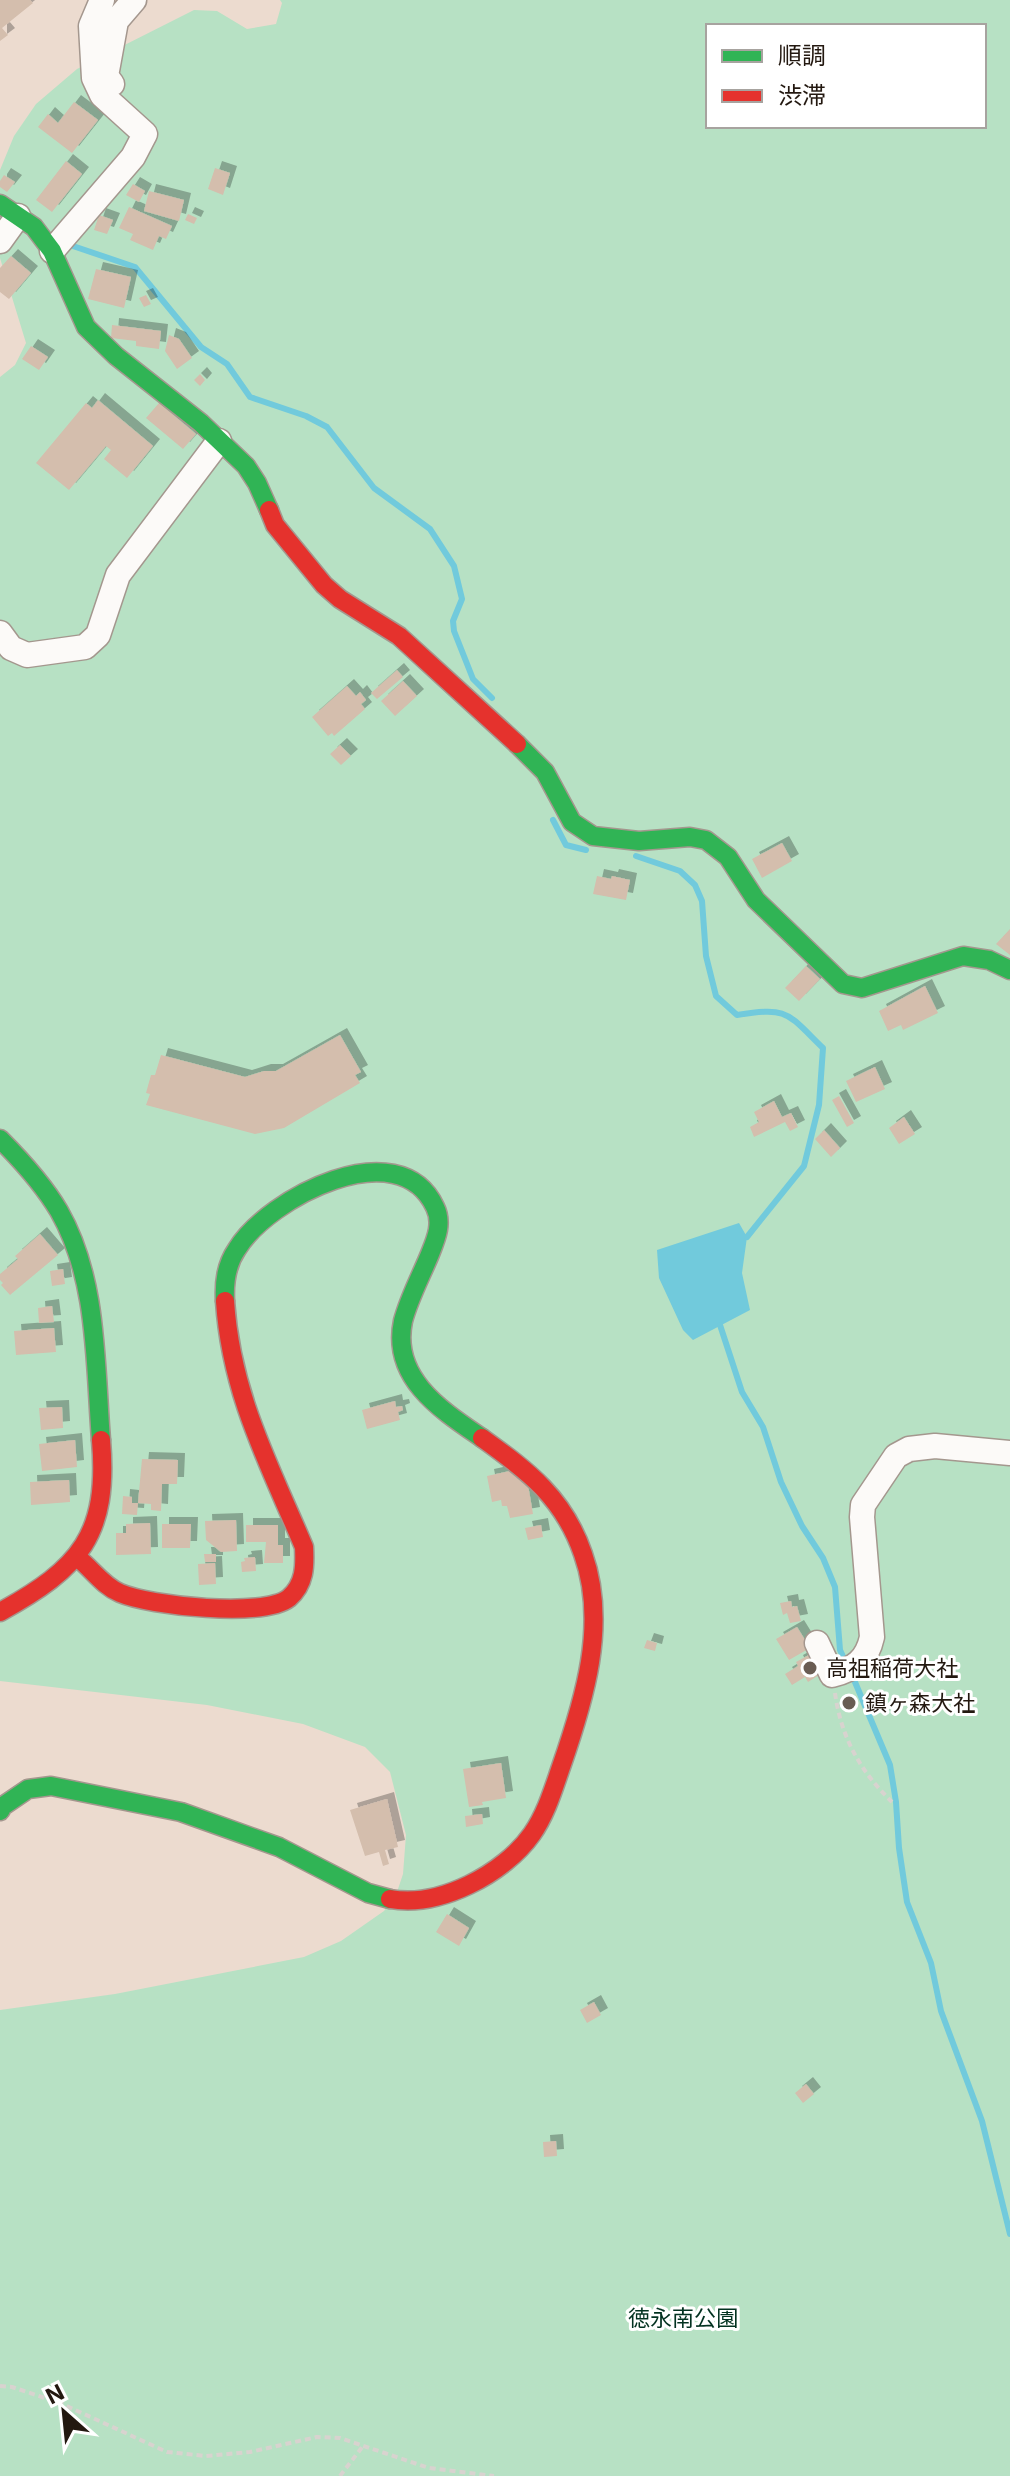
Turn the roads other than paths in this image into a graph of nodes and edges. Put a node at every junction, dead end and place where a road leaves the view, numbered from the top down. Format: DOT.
graph roads {
  1 [pos="102,0"];
  2 [pos="134,0"];
  3 [pos="145,134"];
  4 [pos="9,210"];
  5 [pos="0,241"];
  6 [pos="52,251"];
  7 [pos="219,441"];
  8 [pos="0,633"];
  9 [pos="1010,970"];
  10 [pos="0,1139"];
  11 [pos="1010,1453"];
  12 [pos="78,1558"];
  13 [pos="0,1612"];
  14 [pos="817,1643"];
  15 [pos="0,1811"];
  1 -- 3 [label="street"];
  2 -- 3 [label="street"];
  3 -- 6 [label="street"];
  4 -- 5 [label="street"];
  4 -- 6 [label="street"];
  6 -- 7 [label="street"];
  7 -- 8 [label="street"];
  7 -- 9 [label="street"];
  10 -- 12 [label="street"];
  11 -- 14 [label="street"];
  12 -- 13 [label="street"];
  12 -- 15 [label="street"];
}
